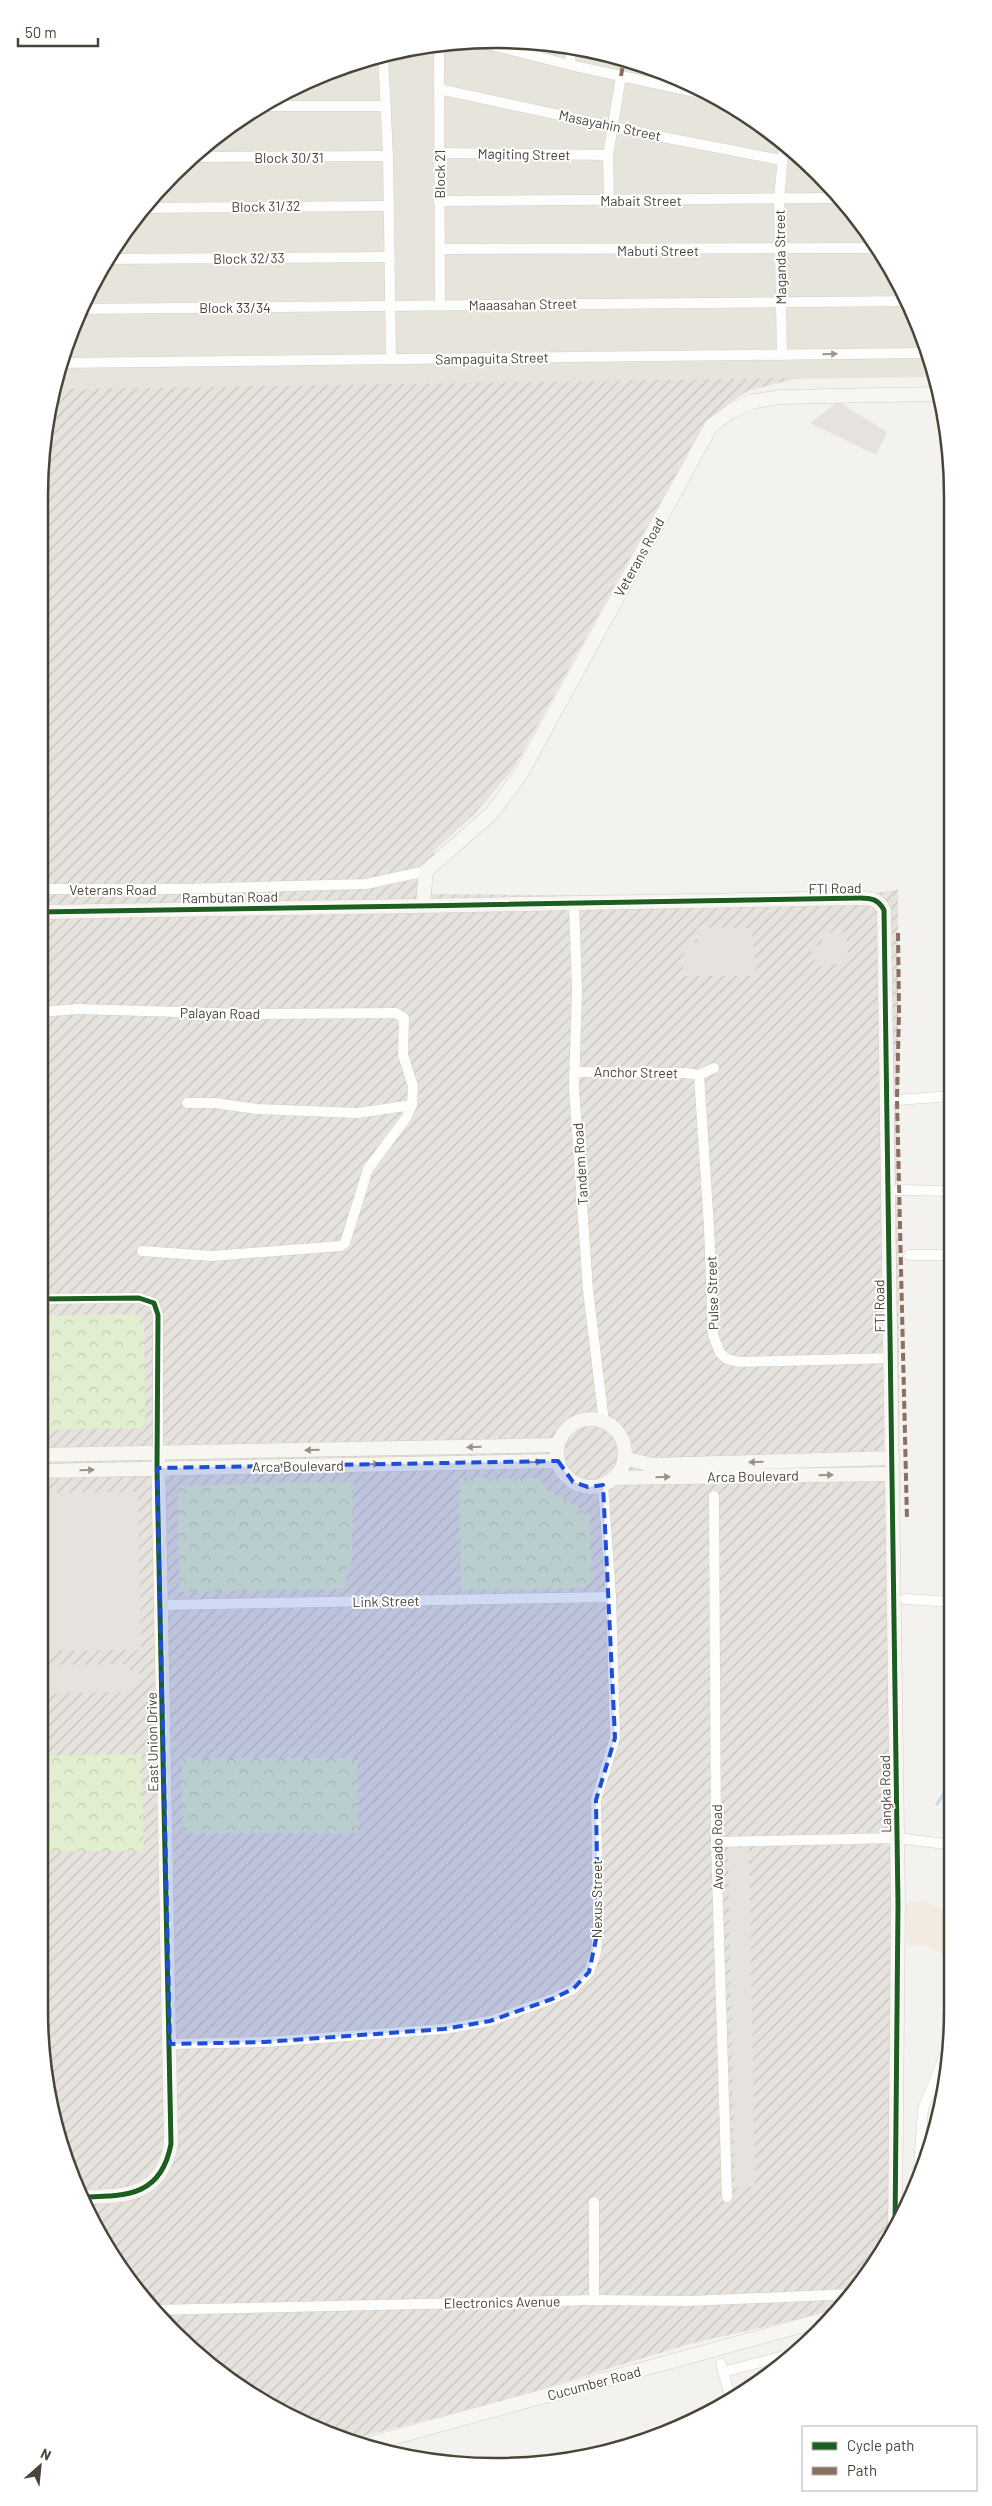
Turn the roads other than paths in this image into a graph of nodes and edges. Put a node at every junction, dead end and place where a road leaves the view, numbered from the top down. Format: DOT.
graph roads {
  1 [pos="511,48"];
  2 [pos="537,49"];
  3 [pos="439,51"];
  4 [pos="571,54"];
  5 [pos="537,56"];
  6 [pos="383,62"];
  7 [pos="570,65"];
  8 [pos="652,76"];
  9 [pos="621,79"];
  10 [pos="651,83"];
  11 [pos="439,89"];
  12 [pos="685,90"];
  13 [pos="276,106"];
  14 [pos="386,106"];
  15 [pos="612,125"];
  16 [pos="783,151"];
  17 [pos="440,153"];
  18 [pos="608,155"];
  19 [pos="388,156"];
  20 [pos="202,157"];
  21 [pos="781,160"];
  22 [pos="831,198"];
  23 [pos="779,199"];
  24 [pos="609,200"];
  25 [pos="440,201"];
  26 [pos="389,206"];
  27 [pos="152,208"];
  28 [pos="870,248"];
  29 [pos="440,249"];
  30 [pos="780,250"];
  31 [pos="390,257"];
  32 [pos="116,259"];
  33 [pos="899,301"];
  34 [pos="781,303"];
  35 [pos="440,306"];
  36 [pos="390,308"];
  37 [pos="89,309"];
  38 [pos="921,353"];
  39 [pos="782,355"];
  40 [pos="391,359"];
  41 [pos="68,363"];
  42 [pos="932,394"];
  43 [pos="426,870"];
  44 [pos="48,889"];
  45 [pos="422,904"];
  46 [pos="574,905"];
  47 [pos="48,912"];
  48 [pos="48,1011"];
  49 [pos="714,1068"];
  50 [pos="574,1072"];
  51 [pos="699,1075"];
  52 [pos="944,1096"];
  53 [pos="897,1100"];
  54 [pos="187,1103"];
  55 [pos="412,1105"];
  56 [pos="898,1190"];
  57 [pos="944,1191"];
  58 [pos="142,1251"];
  59 [pos="909,1255"];
  60 [pos="944,1255"];
  61 [pos="48,1299"];
  62 [pos="891,1358"];
  63 [pos="604,1422"];
  64 [pos="558,1445"];
  65 [pos="158,1452"];
  66 [pos="48,1455"];
  67 [pos="624,1458"];
  68 [pos="892,1458"];
  69 [pos="558,1461"];
  70 [pos="158,1468"];
  71 [pos="48,1471"];
  72 [pos="892,1474"];
  73 [pos="609,1481"];
  74 [pos="714,1496"];
  75 [pos="611,1596"];
  76 [pos="905,1599"];
  77 [pos="944,1601"];
  78 [pos="160,1605"];
  79 [pos="897,1838"];
  80 [pos="716,1842"];
  81 [pos="944,1844"];
  82 [pos="170,2044"];
  83 [pos="942,2063"];
  84 [pos="920,2158"];
  85 [pos="88,2196"];
  86 [pos="727,2197"];
  87 [pos="594,2202"];
  88 [pos="896,2212"];
  89 [pos="843,2294"];
  90 [pos="594,2300"];
  91 [pos="163,2310"];
  92 [pos="819,2321"];
  93 [pos="781,2356"];
  94 [pos="729,2393"];
  95 [pos="377,2442"];
  1 -- 5 [label="street"];
  2 -- 5 [label="street"];
  3 -- 11 [label="street, Block 21"];
  4 -- 7 [label="street"];
  5 -- 7 [label="street"];
  6 -- 14 [label="street"];
  7 -- 9 [label="street"];
  8 -- 10 [label="street"];
  9 -- 10 [label="street"];
  9 -- 15 [label="street"];
  10 -- 12 [label="street"];
  11 -- 15 [label="street, Masayahin Street"];
  11 -- 17 [label="street, Block 21"];
  13 -- 14 [label="street"];
  14 -- 19 [label="street"];
  15 -- 18 [label="street"];
  15 -- 21 [label="street, Masayahin Street"];
  16 -- 21 [label="street, Maganda Street"];
  17 -- 18 [label="street, Magiting Street"];
  17 -- 25 [label="street, Block 21"];
  18 -- 24 [label="street"];
  19 -- 20 [label="street, Block 30/31"];
  19 -- 26 [label="street"];
  21 -- 23 [label="street, Maganda Street"];
  22 -- 23 [label="street, Mabait Street"];
  23 -- 24 [label="street, Mabait Street"];
  23 -- 30 [label="street, Maganda Street"];
  24 -- 25 [label="street, Mabait Street"];
  25 -- 29 [label="street, Block 21"];
  26 -- 27 [label="street, Block 31/32"];
  26 -- 31 [label="street"];
  28 -- 30 [label="street, Mabuti Street"];
  29 -- 30 [label="street, Mabuti Street"];
  29 -- 35 [label="street, Block 21"];
  30 -- 34 [label="street, Maganda Street"];
  31 -- 32 [label="street, Block 32/33"];
  31 -- 36 [label="street"];
  33 -- 34 [label="street, Maaasahan Street"];
  34 -- 35 [label="street, Maaasahan Street"];
  34 -- 39 [label="street, Maganda Street"];
  35 -- 36 [label="street, Maaasahan Street"];
  36 -- 37 [label="street, Block 33/34"];
  36 -- 40 [label="street"];
  39 -- 38 [label="street, Sampaguita Street, one-way"];
  39 -- 40 [label="street, Sampaguita Street"];
  40 -- 41 [label="street, Sampaguita Street"];
  42 -- 43 [label="street, Veterans Road"];
  43 -- 44 [label="street, Veterans Road"];
  43 -- 45 [label="street"];
  45 -- 46 [label="street, FTI Road"];
  45 -- 47 [label="street, Rambutan Road"];
  46 -- 50 [label="street, Tandem Road"];
  46 -- 62 [label="street, FTI Road"];
  48 -- 55 [label="street, Palayan Road"];
  49 -- 51 [label="street"];
  50 -- 51 [label="street, Anchor Street"];
  50 -- 63 [label="street, Tandem Road"];
  51 -- 62 [label="street, Pulse Street"];
  52 -- 53 [label="street"];
  54 -- 55 [label="street"];
  55 -- 58 [label="street"];
  56 -- 57 [label="street"];
  59 -- 60 [label="street"];
  61 -- 65 [label="street, East Union Drive"];
  62 -- 68 [label="street, Langka Road"];
  63 -- 64 [label="street"];
  63 -- 67 [label="street"];
  64 -- 65 [label="street, Arca Boulevard, one-way"];
  64 -- 69 [label="street"];
  65 -- 66 [label="street, Arca Boulevard"];
  65 -- 70 [label="street, East Union Drive"];
  68 -- 67 [label="street, Arca Boulevard, one-way"];
  67 -- 73 [label="street"];
  68 -- 72 [label="street, Langka Road"];
  70 -- 69 [label="street, Arca Boulevard, one-way"];
  69 -- 73 [label="street"];
  71 -- 70 [label="street, Arca Boulevard, one-way"];
  70 -- 78 [label="street, East Union Drive"];
  73 -- 72 [label="street, Arca Boulevard, one-way"];
  72 -- 79 [label="street, Langka Road"];
  73 -- 75 [label="street, Nexus Street"];
  74 -- 80 [label="street, Avocado Road"];
  75 -- 78 [label="street, Link Street"];
  75 -- 82 [label="street, Nexus Street"];
  76 -- 77 [label="street"];
  78 -- 82 [label="street, East Union Drive"];
  79 -- 80 [label="street, Langka Road"];
  79 -- 81 [label="street"];
  79 -- 88 [label="street, Langka Road"];
  80 -- 86 [label="street, Avocado Road"];
  82 -- 85 [label="street, East Union Drive"];
  83 -- 84 [label="street"];
  87 -- 90 [label="street"];
  89 -- 90 [label="street, Electronics Avenue"];
  90 -- 91 [label="street, Electronics Avenue"];
  92 -- 95 [label="street, Cucumber Road"];
  93 -- 94 [label="street"];
}
